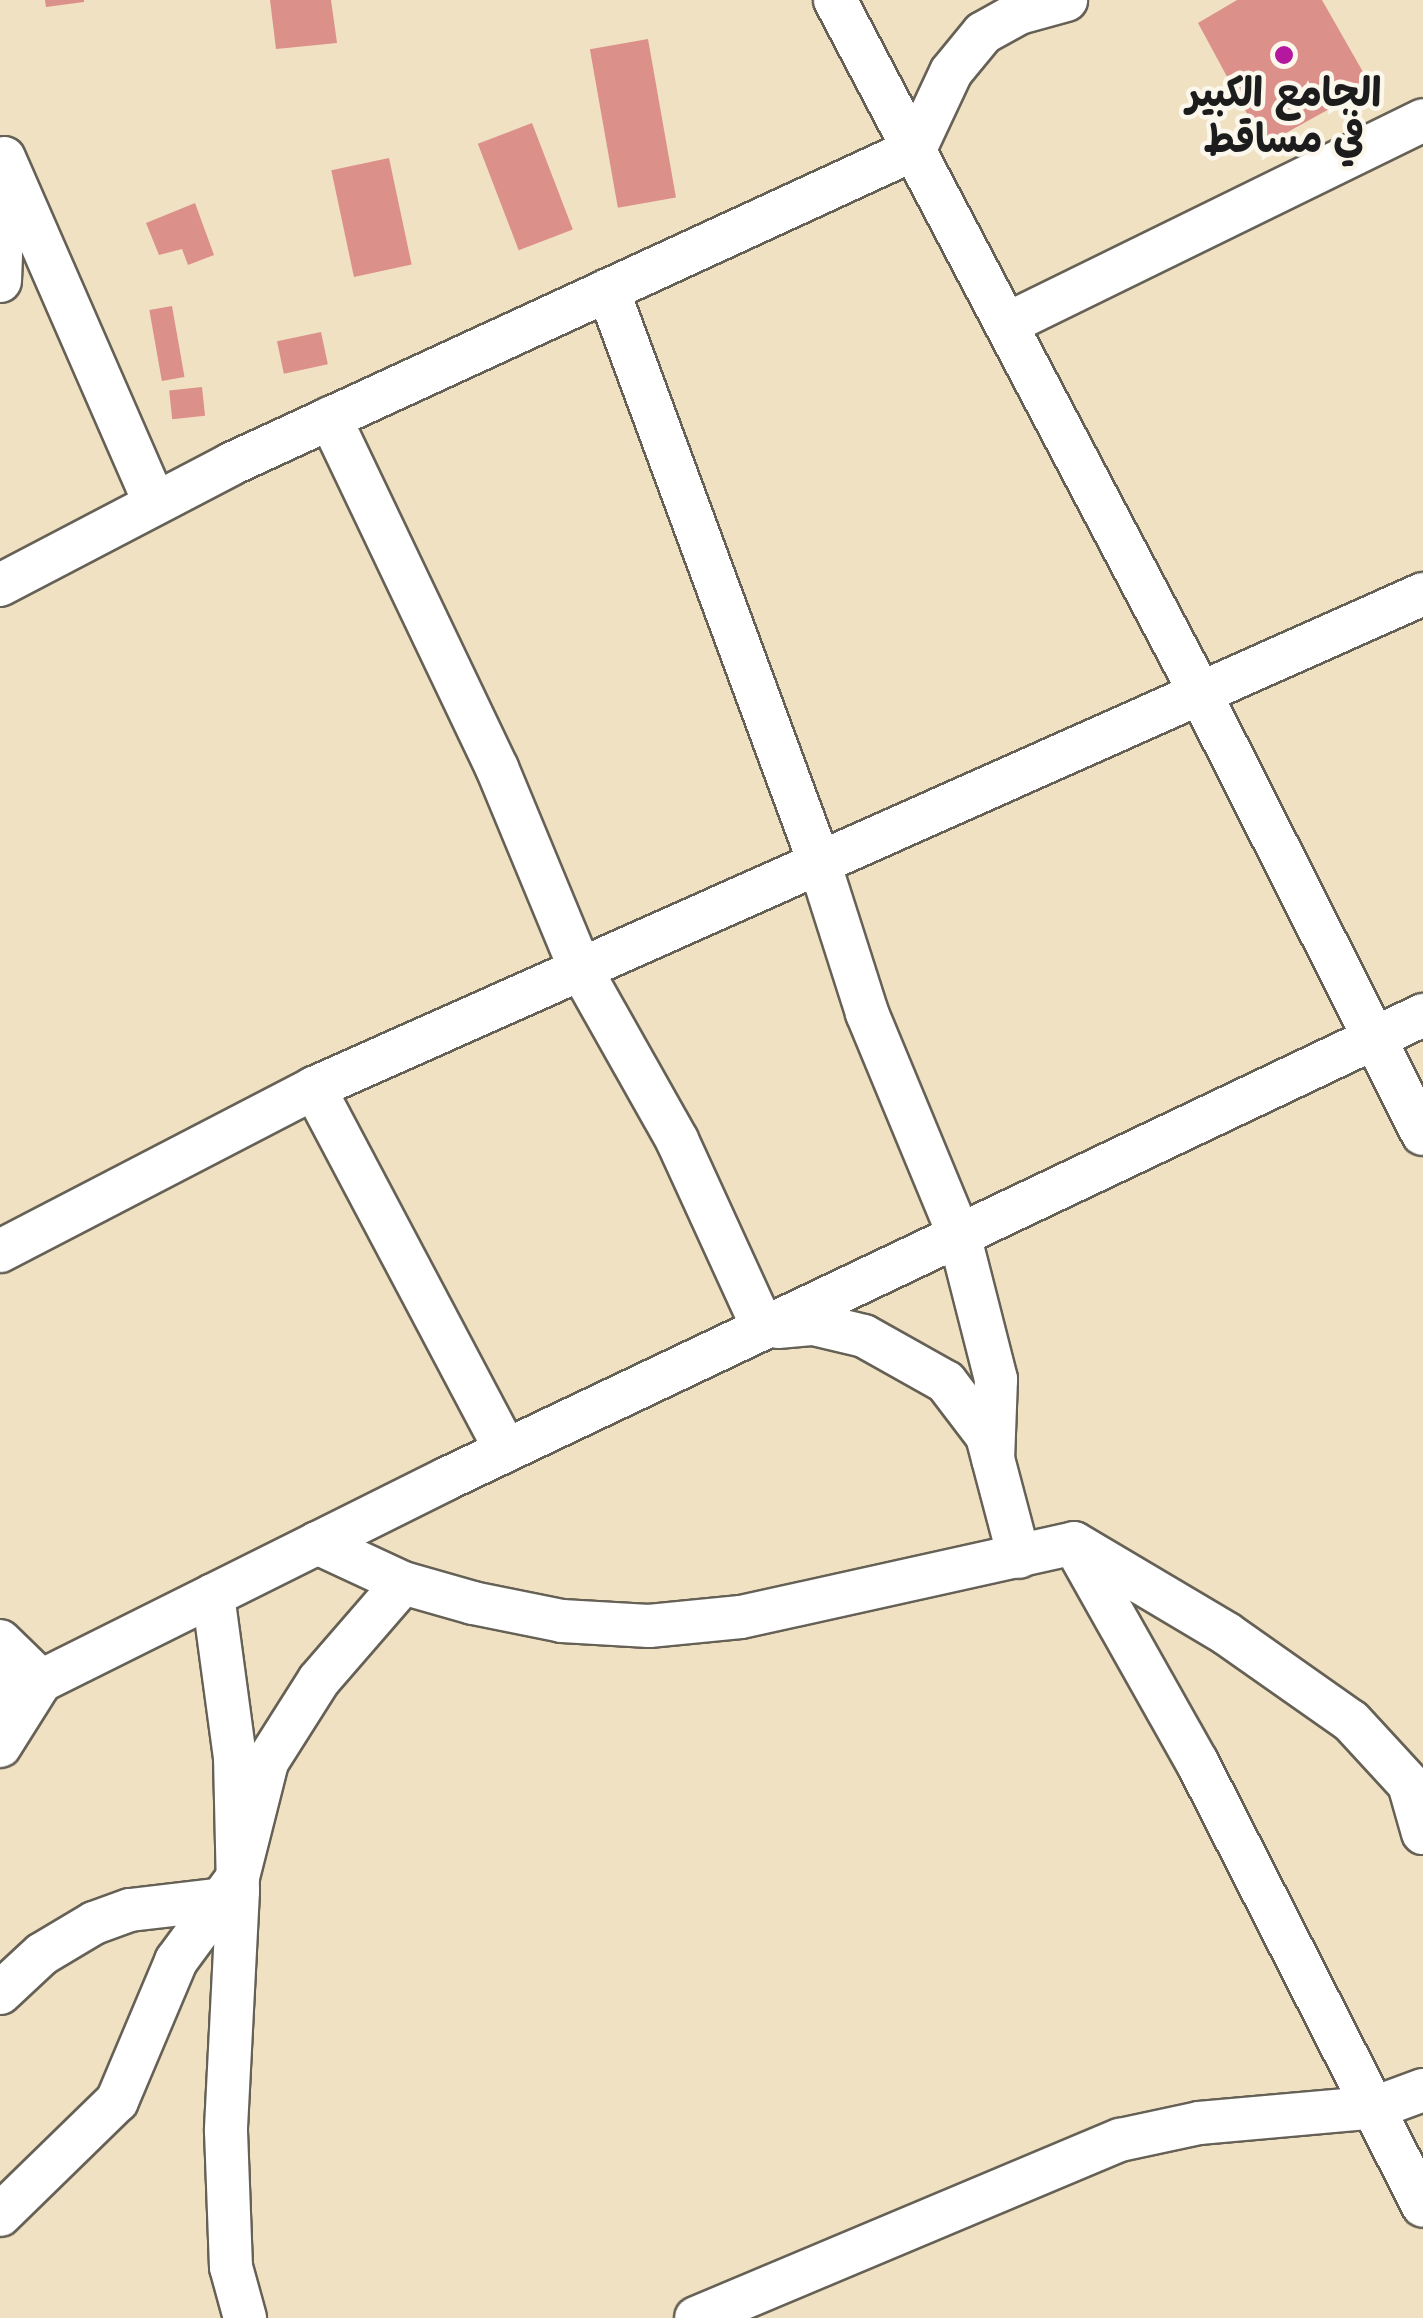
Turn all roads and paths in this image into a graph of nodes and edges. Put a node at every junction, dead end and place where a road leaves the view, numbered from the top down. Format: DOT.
graph roads {
  1 [pos="835,0"];
  2 [pos="1066,0"];
  3 [pos="1423,120"];
  4 [pos="2,144"];
  5 [pos="915,148"];
  6 [pos="0,281"];
  7 [pos="608,290"];
  8 [pos="1006,324"];
  9 [pos="330,418"];
  10 [pos="155,504"];
  11 [pos="0,585"];
  12 [pos="1423,594"];
  13 [pos="1200,692"];
  14 [pos="818,859"];
  15 [pos="580,966"];
  16 [pos="1423,1015"];
  17 [pos="1375,1038"];
  18 [pos="314,1088"];
  19 [pos="1423,1134"];
  20 [pos="960,1238"];
  21 [pos="0,1252"];
  22 [pos="763,1328"];
  23 [pos="506,1450"];
  24 [pos="993,1459"];
  25 [pos="317,1543"];
  26 [pos="1074,1543"];
  27 [pos="1019,1556"];
  28 [pos="403,1583"];
  29 [pos="212,1595"];
  30 [pos="0,1641"];
  31 [pos="41,1681"];
  32 [pos="0,1692"];
  33 [pos="0,1746"];
  34 [pos="1423,1833"];
  35 [pos="230,1888"];
  36 [pos="0,1993"];
  37 [pos="1423,2090"];
  38 [pos="1377,2107"];
  39 [pos="1423,2206"];
  40 [pos="2,2210"];
  41 [pos="245,2318"];
  42 [pos="696,2318"];
  1 -- 5 [label="street"];
  2 -- 5 [label="street"];
  3 -- 8 [label="street"];
  4 -- 6 [label="street"];
  4 -- 10 [label="street"];
  5 -- 7 [label="street"];
  5 -- 8 [label="street"];
  7 -- 9 [label="street"];
  7 -- 14 [label="street"];
  8 -- 13 [label="street"];
  9 -- 10 [label="street"];
  9 -- 15 [label="street"];
  10 -- 11 [label="street"];
  12 -- 13 [label="street"];
  13 -- 14 [label="street"];
  13 -- 17 [label="street"];
  14 -- 15 [label="street"];
  14 -- 20 [label="street"];
  15 -- 18 [label="street"];
  15 -- 22 [label="street"];
  16 -- 17 [label="street"];
  17 -- 19 [label="street"];
  17 -- 20 [label="street"];
  18 -- 21 [label="street"];
  18 -- 23 [label="street"];
  20 -- 22 [label="street"];
  20 -- 24 [label="street"];
  22 -- 23 [label="street"];
  22 -- 24 [label="street"];
  23 -- 25 [label="street"];
  24 -- 27 [label="street"];
  25 -- 28 [label="street"];
  25 -- 29 [label="street"];
  26 -- 27 [label="street"];
  26 -- 34 [label="street"];
  26 -- 38 [label="street"];
  27 -- 28 [label="street"];
  28 -- 35 [label="street"];
  29 -- 31 [label="street"];
  29 -- 35 [label="street"];
  30 -- 31 [label="street"];
  31 -- 32 [label="street"];
  31 -- 33 [label="street"];
  35 -- 36 [label="street"];
  35 -- 40 [label="street"];
  35 -- 41 [label="street"];
  37 -- 38 [label="street"];
  38 -- 39 [label="street"];
  38 -- 42 [label="street"];
}
